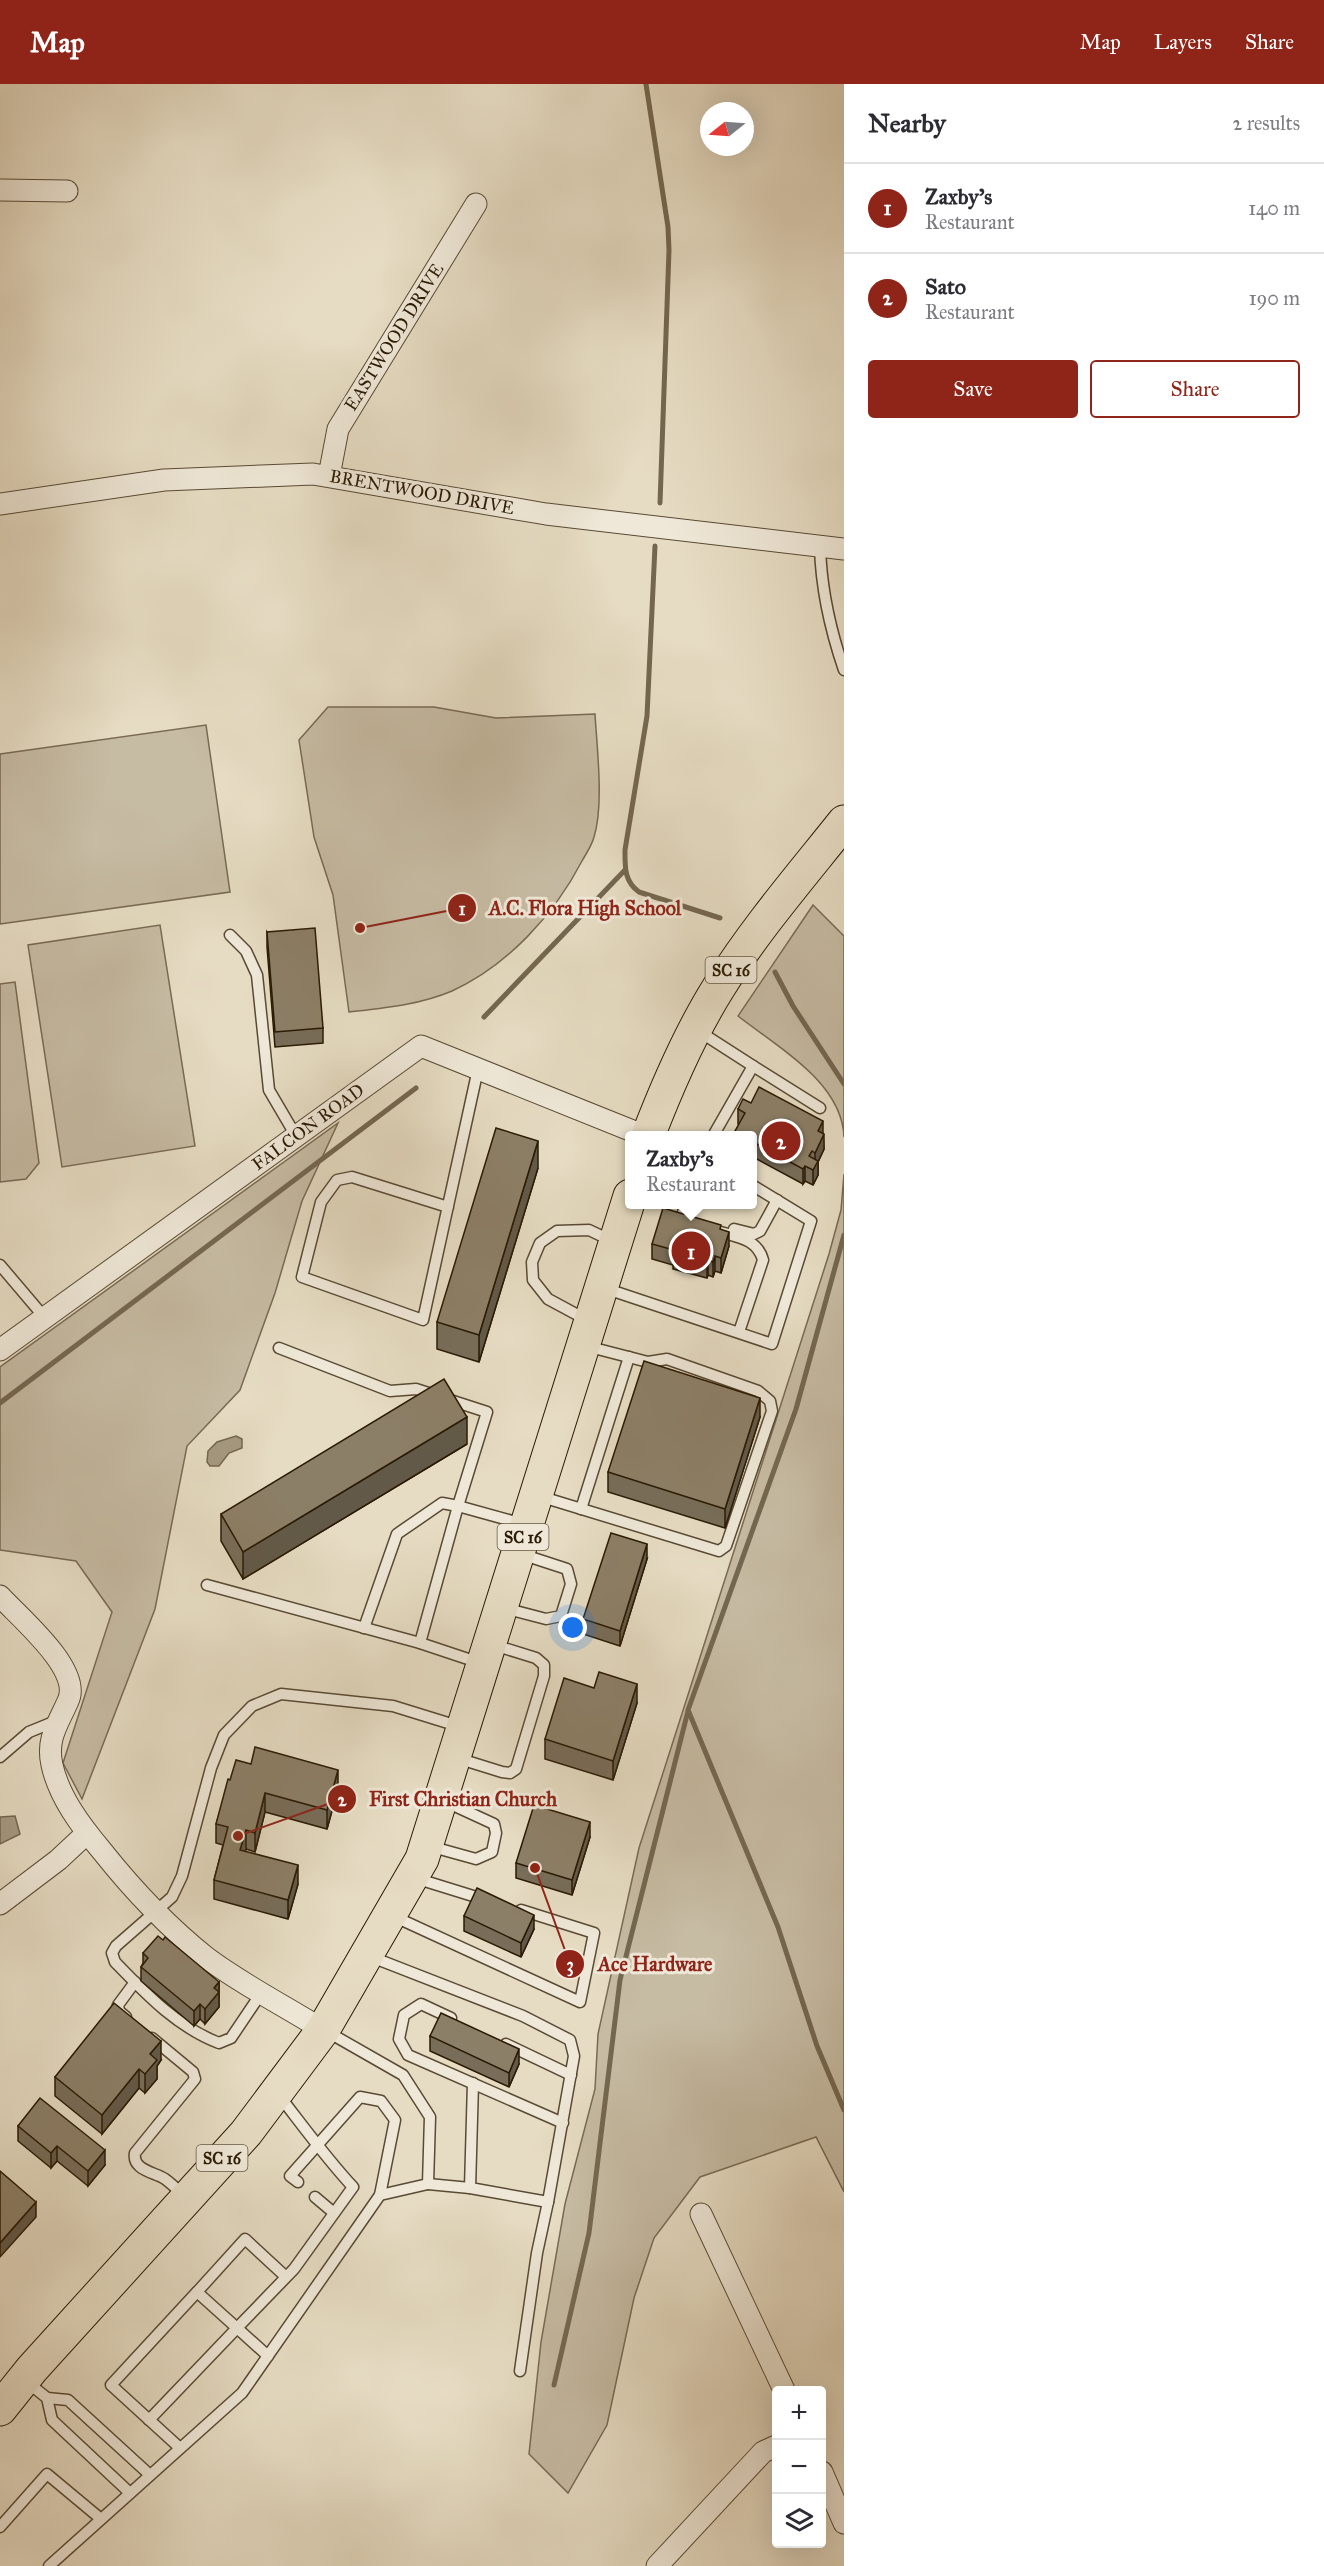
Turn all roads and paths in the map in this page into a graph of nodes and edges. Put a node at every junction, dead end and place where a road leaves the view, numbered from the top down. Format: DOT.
graph roads {
  1 [pos="0,190"];
  2 [pos="67,191"];
  3 [pos="476,204"];
  4 [pos="329,476"];
  5 [pos="0,504"];
  6 [pos="820,546"];
  7 [pos="844,549"];
  8 [pos="844,670"];
  9 [pos="844,822"];
  10 [pos="230,935"];
  11 [pos="695,1029"];
  12 [pos="753,1066"];
  13 [pos="478,1069"];
  14 [pos="820,1108"];
  15 [pos="634,1131"];
  16 [pos="649,1131"];
  17 [pos="716,1131"];
  18 [pos="296,1136"];
  19 [pos="757,1188"];
  20 [pos="777,1200"];
  21 [pos="448,1207"];
  22 [pos="626,1209"];
  23 [pos="685,1209"];
  24 [pos="687,1209"];
  25 [pos="615,1242"];
  26 [pos="1,1268"];
  27 [pos="601,1287"];
  28 [pos="45,1318"];
  29 [pos="739,1332"];
  30 [pos="586,1333"];
  31 [pos="279,1348"];
  32 [pos="0,1350"];
  33 [pos="629,1357"];
  34 [pos="458,1506"];
  35 [pos="581,1509"];
  36 [pos="527,1524"];
  37 [pos="207,1584"];
  38 [pos="0,1596"];
  39 [pos="501,1607"];
  40 [pos="364,1628"];
  41 [pos="420,1643"];
  42 [pos="486,1654"];
  43 [pos="57,1721"];
  44 [pos="459,1742"];
  45 [pos="0,1757"];
  46 [pos="440,1799"];
  47 [pos="87,1833"];
  48 [pos="426,1845"];
  49 [pos="411,1877"];
  50 [pos="0,1904"];
  51 [pos="155,1911"];
  52 [pos="390,1915"];
  53 [pos="367,1955"];
  54 [pos="135,1982"];
  55 [pos="262,1992"];
  56 [pos="464,2024"];
  57 [pos="323,2030"];
  58 [pos="496,2039"];
  59 [pos="571,2075"];
  60 [pos="473,2083"];
  61 [pos="276,2092"];
  62 [pos="563,2123"];
  63 [pos="320,2145"];
  64 [pos="298,2182"];
  65 [pos="428,2184"];
  66 [pos="470,2188"];
  67 [pos="380,2195"];
  68 [pos="315,2197"];
  69 [pos="186,2198"];
  70 [pos="548,2202"];
  71 [pos="334,2213"];
  72 [pos="701,2214"];
  73 [pos="285,2276"];
  74 [pos="197,2292"];
  75 [pos="237,2328"];
  76 [pos="268,2356"];
  77 [pos="520,2371"];
  78 [pos="782,2386"];
  79 [pos="35,2389"];
  80 [pos="0,2409"];
  81 [pos="149,2420"];
  82 [pos="180,2448"];
  83 [pos="772,2448"];
  84 [pos="150,2475"];
  85 [pos="826,2481"];
  86 [pos="130,2493"];
  87 [pos="101,2519"];
  88 [pos="844,2523"];
  89 [pos="0,2527"];
  90 [pos="49,2566"];
  91 [pos="657,2566"];
  1 -- 2 [label="street"];
  3 -- 4 [label="street, EASTWOOD DRIVE"];
  4 -- 5 [label="street, BRENTWOOD DRIVE"];
  4 -- 6 [label="street, BRENTWOOD DRIVE"];
  6 -- 7 [label="street, BRENTWOOD DRIVE"];
  6 -- 8 [label="lane"];
  9 -- 11 [label="main road, SC 16"];
  10 -- 18 [label="lane"];
  11 -- 12 [label="lane"];
  11 -- 16 [label="main road, SC 16"];
  12 -- 14 [label="lane"];
  12 -- 17 [label="lane"];
  13 -- 15 [label="street, FALCON ROAD"];
  13 -- 18 [label="street, FALCON ROAD"];
  13 -- 21 [label="lane"];
  18 -- 28 [label="street, FALCON ROAD"];
  19 -- 20 [label="lane"];
  20 -- 24 [label="lane"];
  20 -- 29 [label="lane"];
  21 -- 21 [label="lane"];
  22 -- 25 [label="main road, SC 16"];
  23 -- 29 [label="lane"];
  25 -- 27 [label="main road, SC 16"];
  25 -- 30 [label="lane"];
  26 -- 28 [label="lane"];
  27 -- 29 [label="lane"];
  27 -- 30 [label="main road, SC 16"];
  28 -- 32 [label="street, FALCON ROAD"];
  30 -- 33 [label="lane"];
  30 -- 36 [label="main road, SC 16"];
  31 -- 34 [label="lane"];
  33 -- 35 [label="lane"];
  33 -- 35 [label="lane"];
  34 -- 36 [label="lane"];
  34 -- 40 [label="lane"];
  34 -- 41 [label="lane"];
  35 -- 36 [label="lane"];
  36 -- 39 [label="main road, SC 16"];
  36 -- 39 [label="lane"];
  37 -- 40 [label="lane"];
  38 -- 43 [label="street"];
  39 -- 42 [label="main road, SC 16"];
  40 -- 41 [label="lane"];
  41 -- 42 [label="lane"];
  42 -- 44 [label="main road, SC 16"];
  42 -- 44 [label="lane"];
  43 -- 45 [label="lane"];
  43 -- 47 [label="street"];
  44 -- 46 [label="main road, SC 16"];
  44 -- 51 [label="lane"];
  46 -- 48 [label="main road, SC 16"];
  46 -- 48 [label="lane"];
  47 -- 50 [label="street"];
  47 -- 51 [label="street"];
  48 -- 49 [label="main road, SC 16"];
  49 -- 52 [label="main road, SC 16"];
  49 -- 52 [label="lane"];
  51 -- 54 [label="lane"];
  51 -- 55 [label="street"];
  52 -- 53 [label="main road, SC 16"];
  53 -- 57 [label="main road, SC 16"];
  53 -- 59 [label="lane"];
  54 -- 55 [label="lane"];
  54 -- 69 [label="lane"];
  55 -- 57 [label="street"];
  56 -- 60 [label="lane"];
  57 -- 61 [label="main road, SC 16"];
  57 -- 65 [label="lane"];
  58 -- 59 [label="lane"];
  59 -- 62 [label="lane"];
  60 -- 62 [label="lane"];
  60 -- 66 [label="lane"];
  61 -- 63 [label="lane"];
  61 -- 69 [label="main road, SC 16"];
  62 -- 70 [label="lane"];
  63 -- 64 [label="lane"];
  63 -- 67 [label="lane"];
  63 -- 71 [label="lane"];
  65 -- 66 [label="lane"];
  65 -- 67 [label="lane"];
  66 -- 70 [label="lane"];
  67 -- 76 [label="lane"];
  68 -- 71 [label="lane"];
  69 -- 79 [label="main road, SC 16"];
  70 -- 77 [label="lane"];
  71 -- 73 [label="lane"];
  72 -- 78 [label="street"];
  73 -- 74 [label="lane"];
  73 -- 75 [label="lane"];
  74 -- 75 [label="lane"];
  74 -- 81 [label="lane"];
  75 -- 76 [label="lane"];
  75 -- 81 [label="lane"];
  76 -- 82 [label="lane"];
  79 -- 80 [label="main road, SC 16"];
  79 -- 84 [label="lane"];
  79 -- 86 [label="lane"];
  81 -- 82 [label="lane"];
  82 -- 84 [label="lane"];
  83 -- 91 [label="street"];
  84 -- 86 [label="lane"];
  85 -- 88 [label="street"];
  86 -- 87 [label="lane"];
  87 -- 89 [label="lane"];
  87 -- 90 [label="lane"];
}
